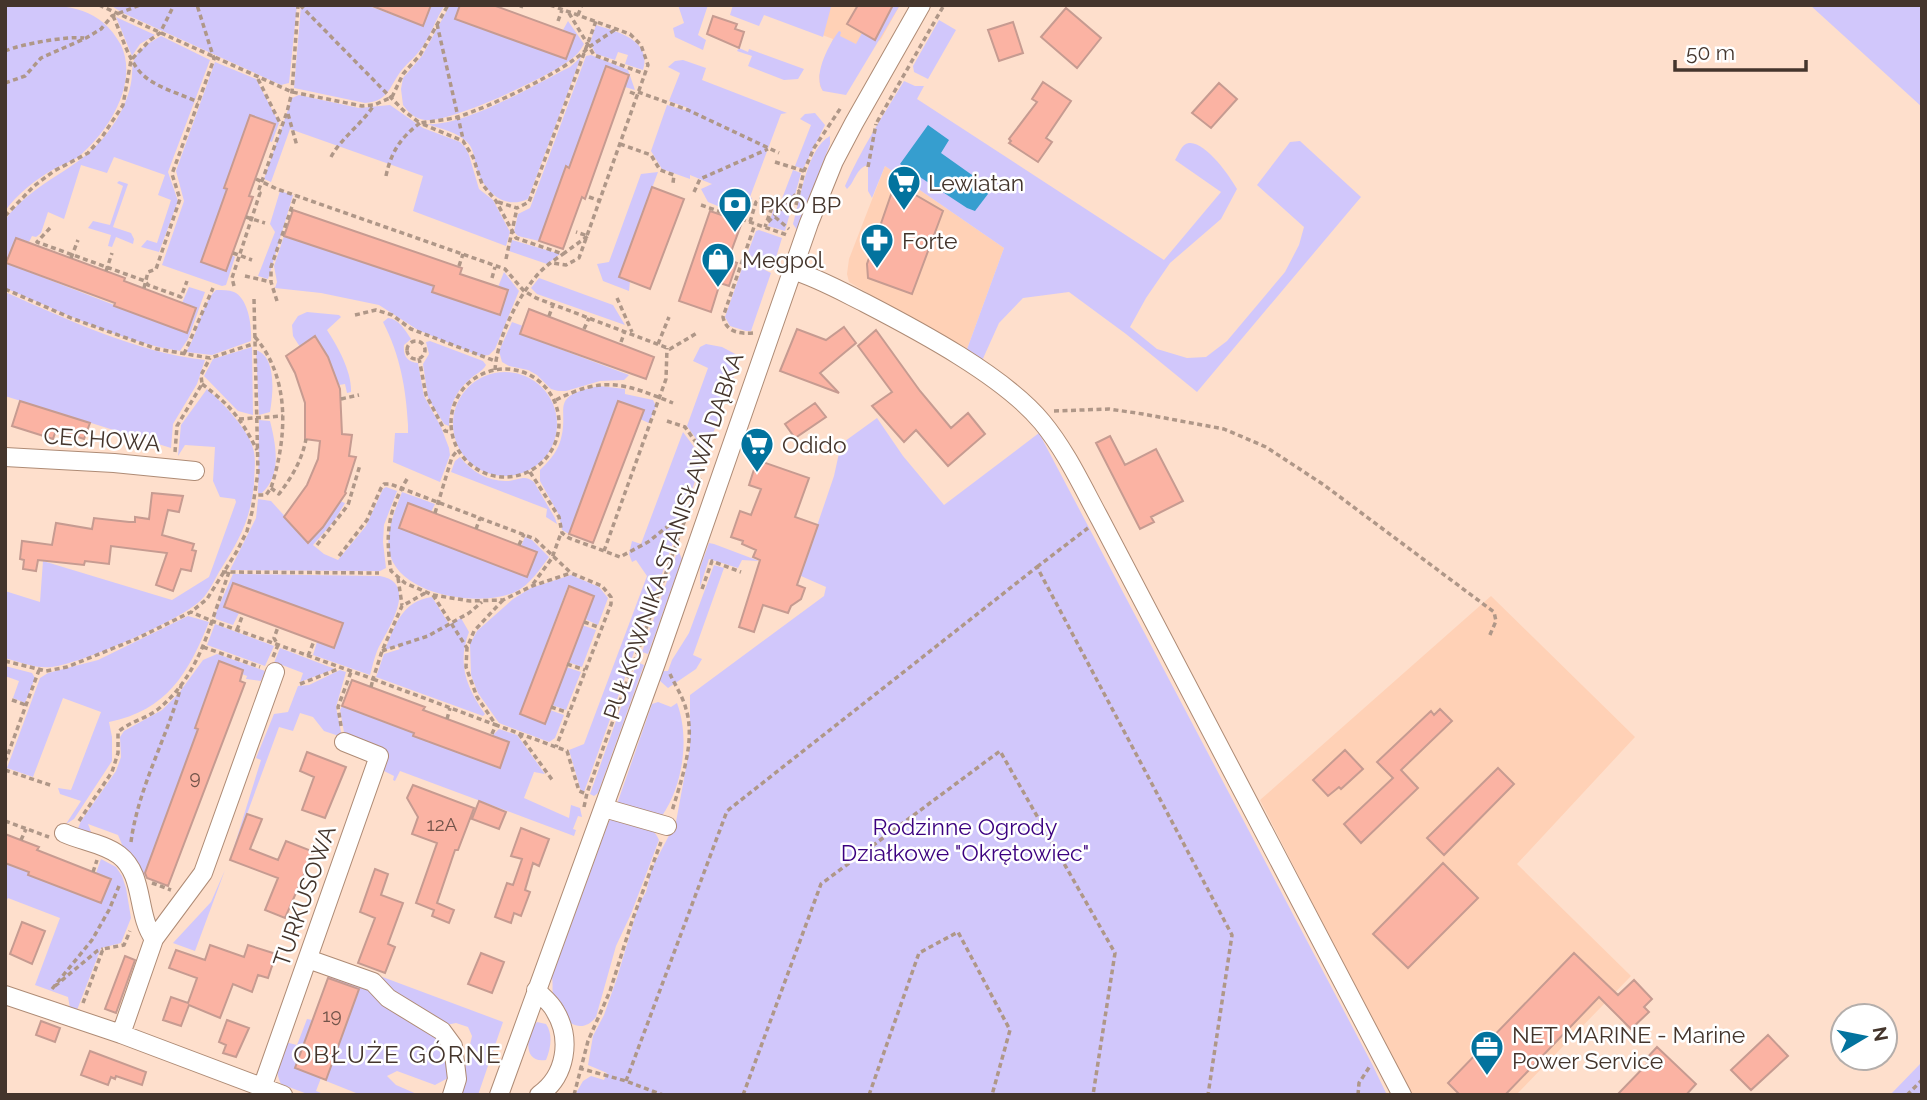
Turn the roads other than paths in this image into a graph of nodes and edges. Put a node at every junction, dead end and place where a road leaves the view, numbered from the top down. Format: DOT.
graph roads {
  1 [pos="921,5"];
  2 [pos="784,269"];
  3 [pos="5,457"];
  4 [pos="195,471"];
  5 [pos="272,671"];
  6 [pos="344,742"];
  7 [pos="604,808"];
  8 [pos="667,826"];
  9 [pos="66,834"];
  10 [pos="154,939"];
  11 [pos="308,958"];
  12 [pos="536,990"];
  13 [pos="5,995"];
  14 [pos="121,1034"];
  15 [pos="262,1087"];
  16 [pos="283,1095"];
  17 [pos="452,1095"];
  18 [pos="499,1095"];
  19 [pos="539,1095"];
  20 [pos="1402,1095"];
  1 -- 2 [label="street, PUŁKOWNIKA STANISŁAWA DĄBKA"];
  2 -- 7 [label="street, PUŁKOWNIKA STANISŁAWA DĄBKA"];
  2 -- 20 [label="street"];
  3 -- 4 [label="street, CECHOWA"];
  5 -- 10 [label="street"];
  6 -- 11 [label="street, TURKUSOWA"];
  7 -- 8 [label="street"];
  7 -- 12 [label="street, PUŁKOWNIKA STANISŁAWA DĄBKA"];
  9 -- 10 [label="street"];
  10 -- 14 [label="street"];
  11 -- 15 [label="street, TURKUSOWA"];
  11 -- 17 [label="street"];
  12 -- 18 [label="street, PUŁKOWNIKA STANISŁAWA DĄBKA"];
  12 -- 19 [label="street"];
  13 -- 14 [label="street"];
  14 -- 15 [label="street"];
  15 -- 16 [label="street"];
}
